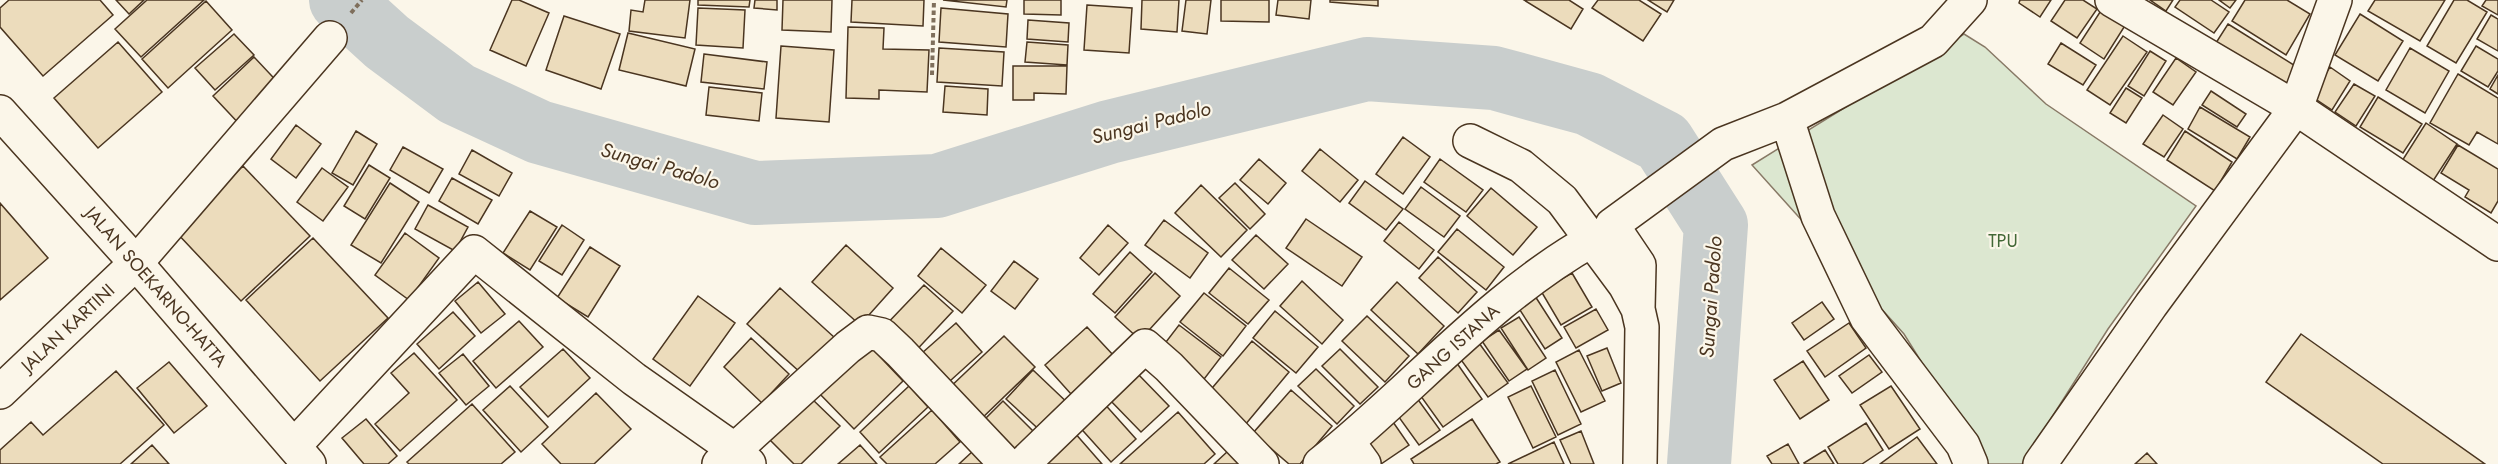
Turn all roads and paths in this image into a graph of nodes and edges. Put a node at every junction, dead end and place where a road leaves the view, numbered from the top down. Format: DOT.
graph roads {
  1 [pos="934,0"];
  2 [pos="1970,0"];
  3 [pos="2112,0"];
  4 [pos="2335,0"];
  5 [pos="330,38"];
  6 [pos="932,75"];
  7 [pos="2296,108"];
  8 [pos="0,112"];
  9 [pos="1787,119"];
  10 [pos="1470,141"];
  11 [pos="2496,236"];
  12 [pos="1592,240"];
  13 [pos="136,263"];
  14 [pos="1638,309"];
  15 [pos="0,392"];
  16 [pos="1356,453"];
  17 [pos="302,455"];
  18 [pos="734,459"];
  19 [pos="1006,464"];
  20 [pos="1023,464"];
  21 [pos="1262,464"];
  22 [pos="1320,464"];
  23 [pos="1640,464"];
  24 [pos="1971,464"];
  25 [pos="2040,464"];
  1 -- 6 [label="path"];
  2 -- 9 [label="main road"];
  3 -- 7 [label="main road"];
  4 -- 7 [label="main road"];
  5 -- 13 [label="main road, JALAN KARTINI"];
  7 -- 11 [label="main road"];
  7 -- 25 [label="main road"];
  8 -- 13 [label="main road, JALAN SOEKARNO-HATTA"];
  9 -- 14 [label="main road"];
  9 -- 24 [label="main road"];
  10 -- 12 [label="main road"];
  12 -- 14 [label="main road"];
  12 -- 16 [label="main road, GANG ISTANA"];
  13 -- 15 [label="main road, JALAN KARTINI"];
  13 -- 17 [label="main road, JALAN SOEKARNO-HATTA"];
  14 -- 23 [label="main road"];
  16 -- 22 [label="main road, GANG ISTANA"];
  17 -- 18 [label="main road"];
  18 -- 19 [label="main road"];
  20 -- 21 [label="main road"];
}
